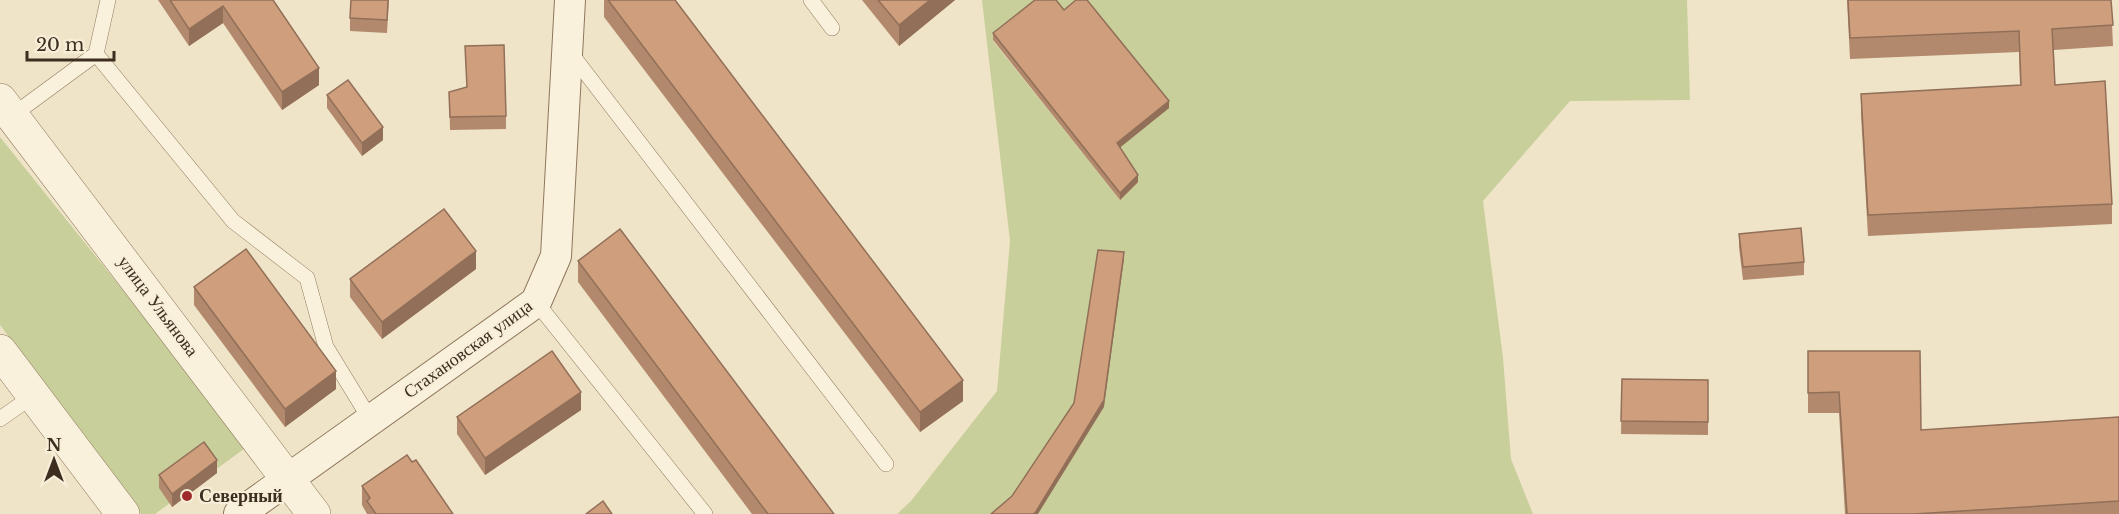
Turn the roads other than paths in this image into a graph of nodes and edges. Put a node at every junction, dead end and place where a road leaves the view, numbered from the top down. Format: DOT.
graph roads {
  1 [pos="108,0"];
  2 [pos="570,0"];
  3 [pos="811,0"];
  4 [pos="832,28"];
  5 [pos="568,48"];
  6 [pos="96,54"];
  7 [pos="7,107"];
  8 [pos="536,302"];
  9 [pos="0,351"];
  10 [pos="34,395"];
  11 [pos="0,419"];
  12 [pos="370,419"];
  13 [pos="886,464"];
  14 [pos="288,479"];
  15 [pos="123,514"];
  16 [pos="239,514"];
  17 [pos="314,514"];
  18 [pos="705,514"];
  1 -- 6 [label="lane"];
  2 -- 5 [label="street, Стахановская улица"];
  3 -- 4 [label="lane"];
  5 -- 8 [label="street, Стахановская улица"];
  5 -- 13 [label="lane"];
  6 -- 7 [label="lane"];
  6 -- 12 [label="lane"];
  7 -- 14 [label="street, улица Ульянова"];
  8 -- 12 [label="street, Стахановская улица"];
  8 -- 18 [label="lane"];
  9 -- 10 [label="street"];
  10 -- 11 [label="lane"];
  10 -- 15 [label="street"];
  12 -- 14 [label="street, Стахановская улица"];
  14 -- 16 [label="street, Стахановская улица"];
  14 -- 17 [label="street, улица Ульянова"];
}
